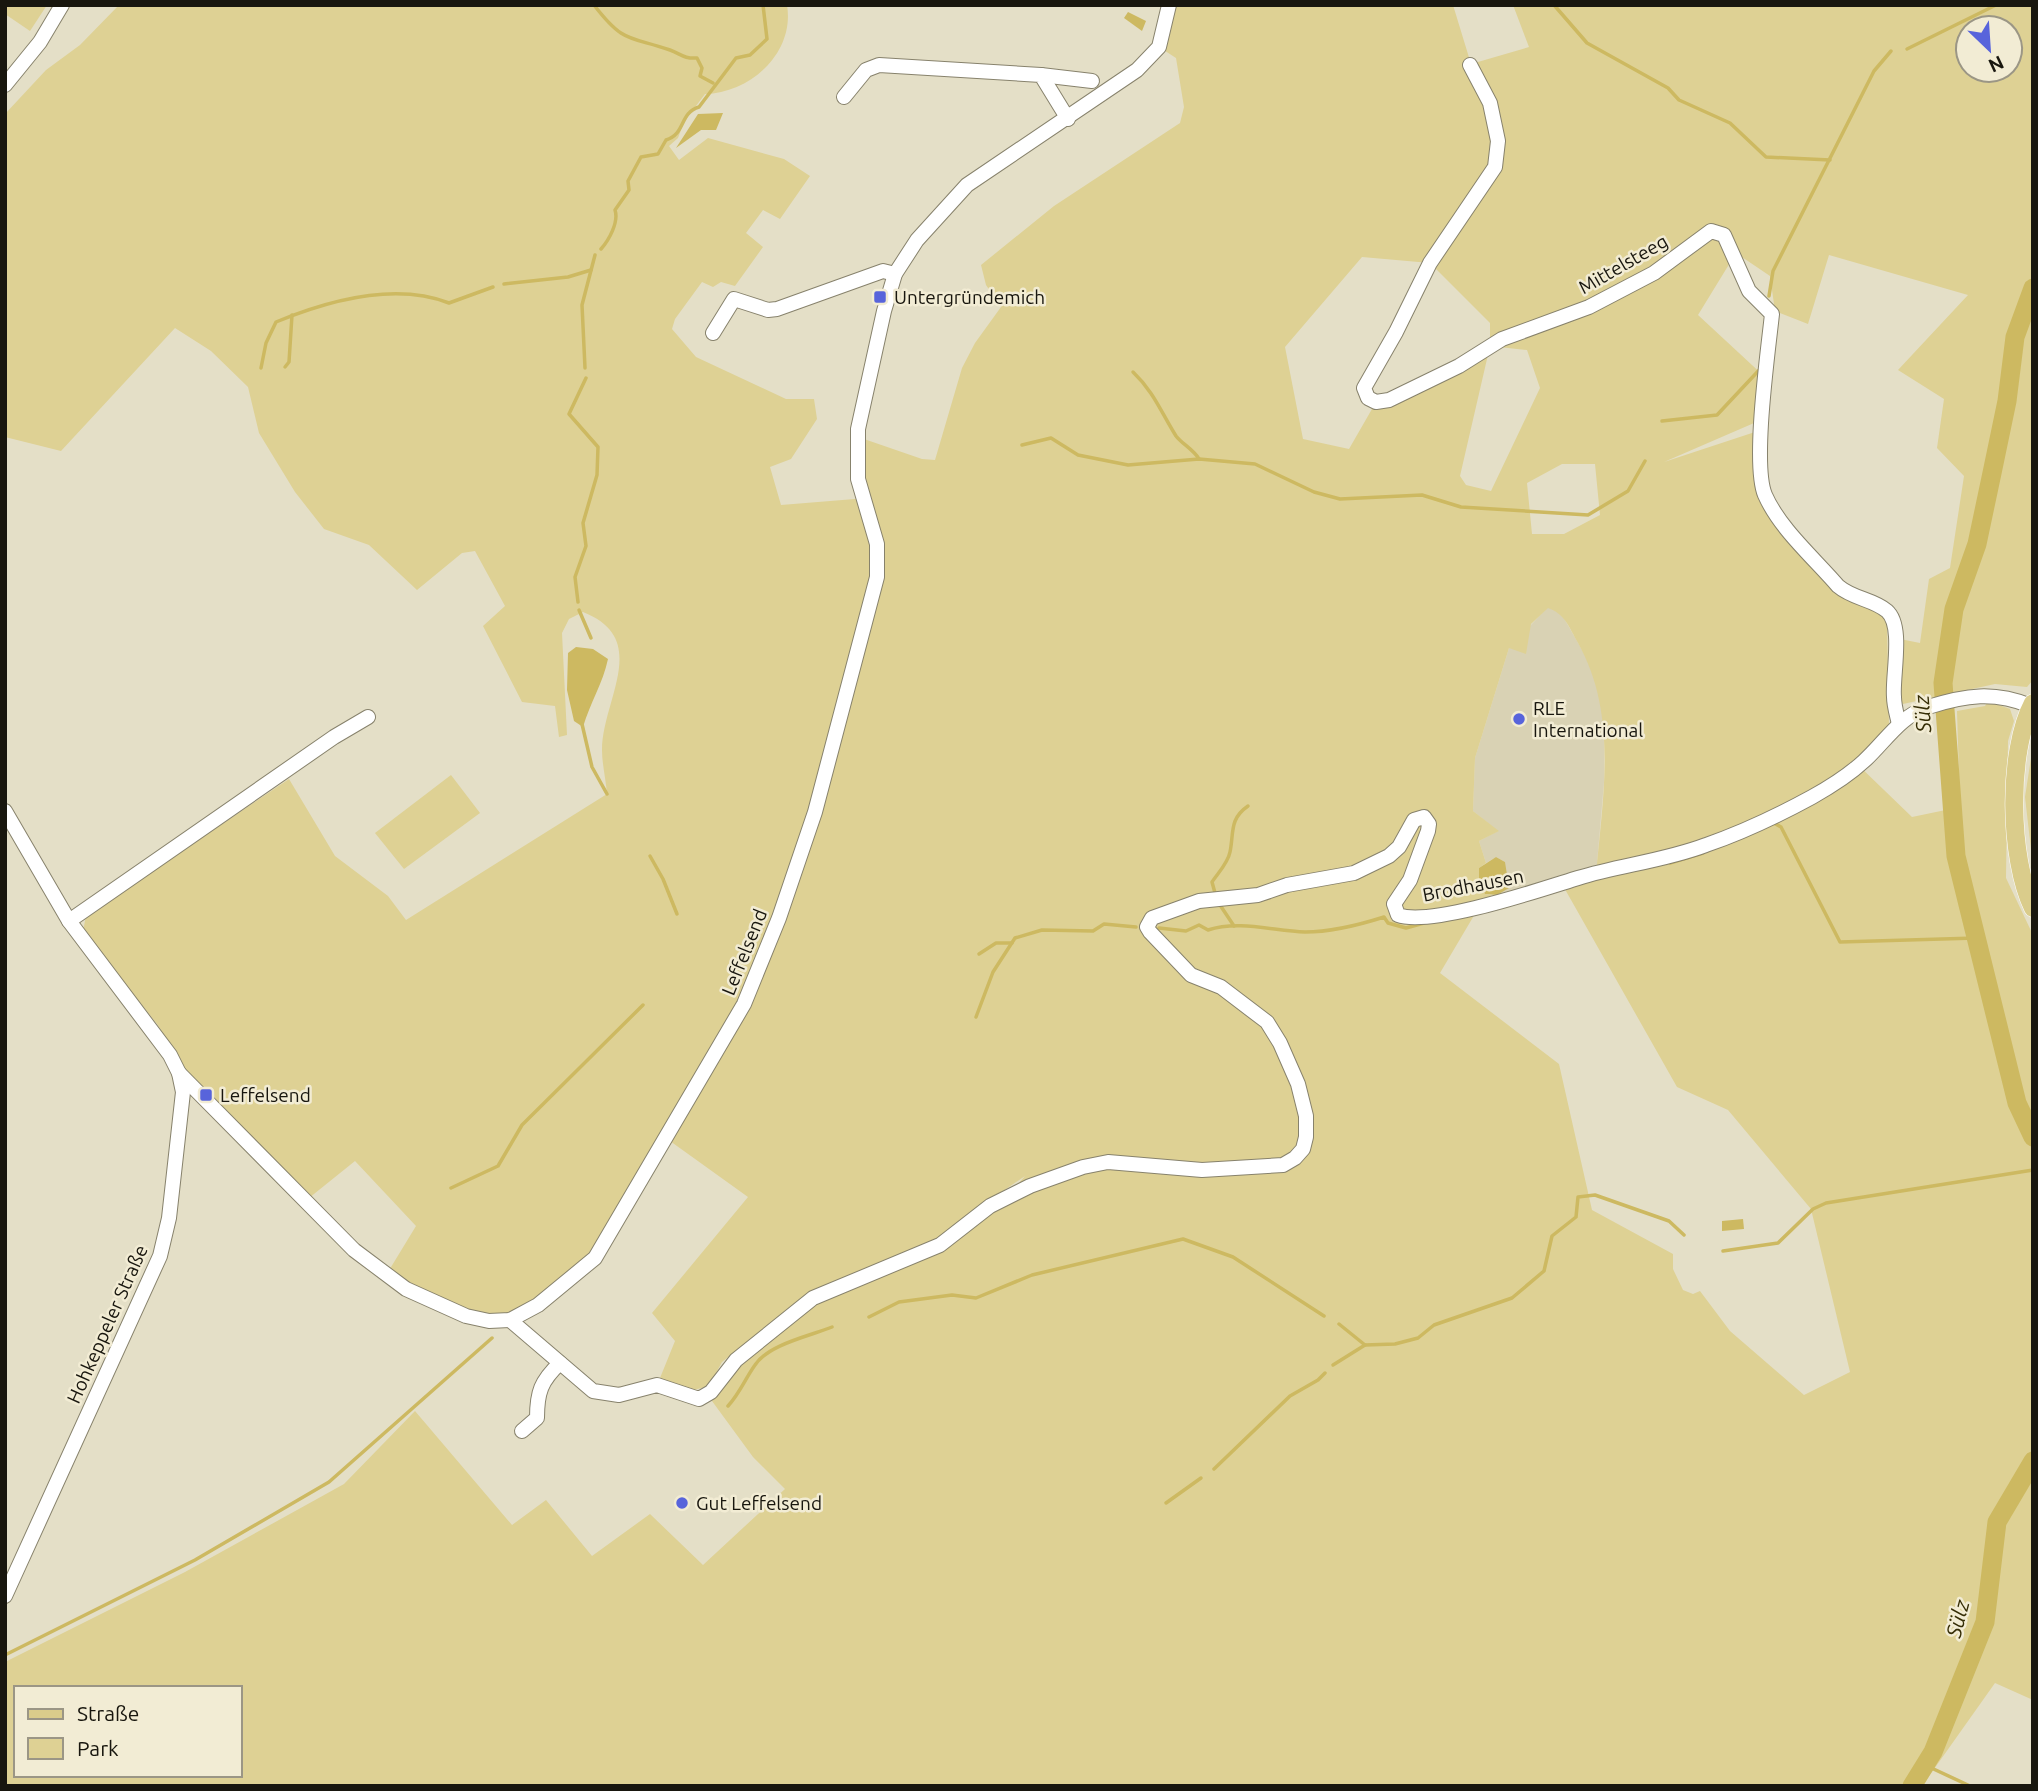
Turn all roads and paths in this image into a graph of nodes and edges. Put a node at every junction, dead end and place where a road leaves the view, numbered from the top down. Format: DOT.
graph roads {
  1 [pos="62,5"];
  2 [pos="1169,5"];
  3 [pos="1470,65"];
  4 [pos="1041,75"];
  5 [pos="1092,81"];
  6 [pos="5,85"];
  7 [pos="844,97"];
  8 [pos="1068,119"];
  9 [pos="895,274"];
  10 [pos="713,333"];
  11 [pos="2032,705"];
  12 [pos="368,717"];
  13 [pos="1899,724"];
  14 [pos="5,811"];
  15 [pos="2033,908"];
  16 [pos="69,921"];
  17 [pos="179,1073"];
  18 [pos="510,1320"];
  19 [pos="560,1363"];
  20 [pos="522,1431"];
  21 [pos="5,1596"];
  1 -- 6 [label="street"];
  2 -- 8 [label="street"];
  3 -- 13 [label="street, Mittelsteeg"];
  4 -- 5 [label="street"];
  4 -- 7 [label="street"];
  4 -- 8 [label="street"];
  8 -- 9 [label="street"];
  9 -- 10 [label="street"];
  9 -- 18 [label="street, Leffelsend"];
  11 -- 13 [label="street, Brodhausen"];
  11 -- 15 [label="main road"];
  12 -- 16 [label="street"];
  13 -- 19 [label="street, Brodhausen"];
  14 -- 16 [label="street, Hohkeppeler Straße"];
  16 -- 17 [label="street, Hohkeppeler Straße"];
  17 -- 18 [label="street"];
  17 -- 21 [label="street, Hohkeppeler Straße"];
  18 -- 19 [label="street"];
  19 -- 20 [label="street"];
}
